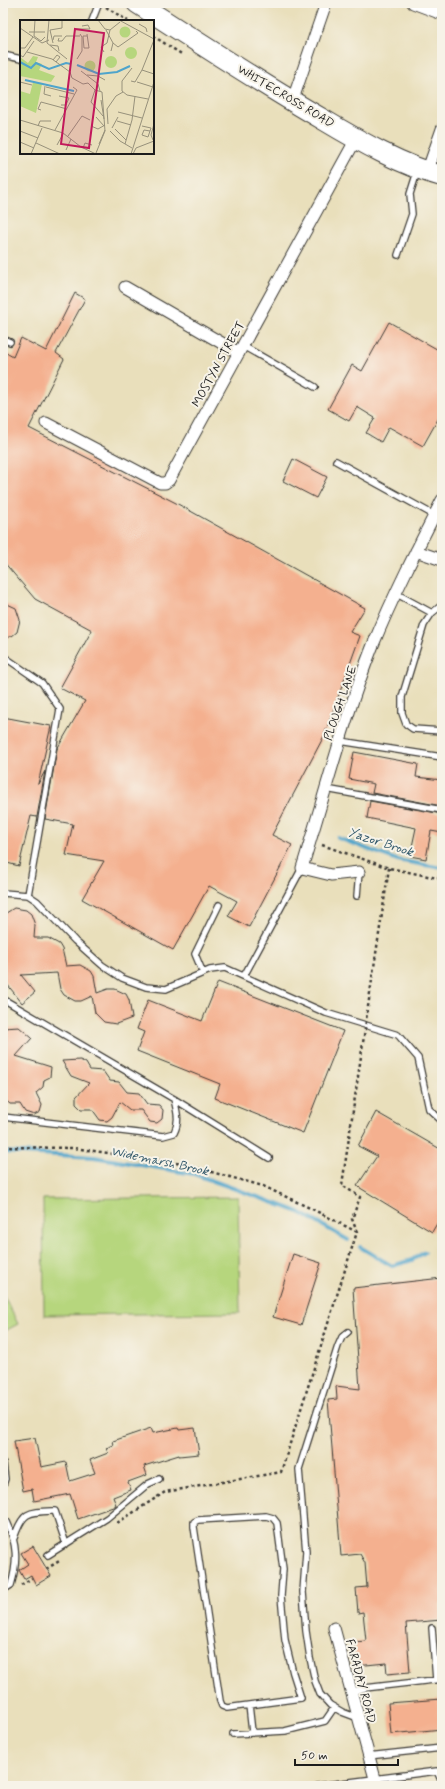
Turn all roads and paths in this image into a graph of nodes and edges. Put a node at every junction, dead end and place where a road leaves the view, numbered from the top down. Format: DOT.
graph roads {
  1 [pos="98,3"];
  2 [pos="136,3"];
  3 [pos="326,3"];
  4 [pos="413,3"];
  5 [pos="105,7"];
  6 [pos="442,14"];
  7 [pos="92,20"];
  8 [pos="126,20"];
  9 [pos="3,55"];
  10 [pos="20,59"];
  11 [pos="292,102"];
  12 [pos="442,129"];
  13 [pos="356,139"];
  14 [pos="429,172"];
  15 [pos="398,255"];
  16 [pos="125,286"];
  17 [pos="3,338"];
  18 [pos="10,342"];
  19 [pos="241,350"];
  20 [pos="315,387"];
  21 [pos="46,423"];
  22 [pos="336,461"];
  23 [pos="442,500"];
  24 [pos="434,515"];
  25 [pos="416,552"];
  26 [pos="442,560"];
  27 [pos="397,594"];
  28 [pos="442,605"];
  29 [pos="432,613"];
  30 [pos="3,656"];
  31 [pos="442,731"];
  32 [pos="340,742"];
  33 [pos="442,757"];
  34 [pos="326,789"];
  35 [pos="442,810"];
  36 [pos="310,841"];
  37 [pos="302,868"];
  38 [pos="389,868"];
  39 [pos="359,872"];
  40 [pos="442,879"];
  41 [pos="3,893"];
  42 [pos="28,894"];
  43 [pos="357,896"];
  44 [pos="220,905"];
  45 [pos="202,973"];
  46 [pos="244,976"];
  47 [pos="3,999"];
  48 [pos="174,1100"];
  49 [pos="3,1117"];
  50 [pos="442,1122"];
  51 [pos="3,1147"];
  52 [pos="269,1158"];
  53 [pos="357,1232"];
  54 [pos="348,1332"];
  55 [pos="3,1463"];
  56 [pos="158,1480"];
  57 [pos="3,1485"];
  58 [pos="3,1520"];
  59 [pos="112,1526"];
  60 [pos="14,1538"];
  61 [pos="66,1544"];
  62 [pos="48,1555"];
  63 [pos="66,1556"];
  64 [pos="46,1569"];
  65 [pos="3,1590"];
  66 [pos="334,1628"];
  67 [pos="432,1628"];
  68 [pos="439,1680"];
  69 [pos="351,1692"];
  70 [pos="249,1705"];
  71 [pos="334,1708"];
  72 [pos="358,1718"];
  73 [pos="252,1732"];
  74 [pos="233,1734"];
  75 [pos="442,1748"];
  76 [pos="368,1756"];
  77 [pos="375,1782"];
  78 [pos="442,1782"];
  79 [pos="318,1786"];
  1 -- 7 [label="lane"];
  2 -- 11 [label="highway, WHITECROSS ROAD"];
  3 -- 11 [label="street"];
  4 -- 6 [label="street"];
  5 -- 8 [label="path"];
  9 -- 10 [label="lane"];
  11 -- 13 [label="highway, WHITECROSS ROAD"];
  12 -- 14 [label="street"];
  13 -- 14 [label="highway, WHITECROSS ROAD"];
  13 -- 19 [label="street, MOSTYN STREET"];
  14 -- 15 [label="lane"];
  16 -- 19 [label="street"];
  17 -- 18 [label="lane"];
  19 -- 20 [label="lane"];
  19 -- 21 [label="street, MOSTYN STREET"];
  22 -- 24 [label="lane"];
  23 -- 24 [label="street, PLOUGH LANE"];
  24 -- 25 [label="street, PLOUGH LANE"];
  25 -- 26 [label="street"];
  25 -- 27 [label="street, PLOUGH LANE"];
  27 -- 29 [label="lane"];
  27 -- 32 [label="street, PLOUGH LANE"];
  28 -- 29 [label="lane"];
  29 -- 31 [label="lane"];
  30 -- 42 [label="lane"];
  32 -- 33 [label="lane"];
  32 -- 34 [label="street, PLOUGH LANE"];
  34 -- 35 [label="lane"];
  34 -- 36 [label="street, PLOUGH LANE"];
  36 -- 37 [label="street, PLOUGH LANE"];
  36 -- 38 [label="path"];
  37 -- 39 [label="street"];
  37 -- 46 [label="lane"];
  38 -- 40 [label="path"];
  38 -- 53 [label="path, bridge"];
  39 -- 43 [label="lane"];
  41 -- 42 [label="lane"];
  42 -- 45 [label="lane"];
  44 -- 45 [label="lane"];
  45 -- 46 [label="lane"];
  46 -- 50 [label="lane"];
  47 -- 48 [label="lane"];
  48 -- 49 [label="lane"];
  48 -- 52 [label="lane"];
  51 -- 53 [label="path"];
  53 -- 59 [label="path"];
  54 -- 71 [label="lane"];
  55 -- 57 [label="lane"];
  56 -- 61 [label="lane"];
  58 -- 60 [label="lane"];
  60 -- 61 [label="lane"];
  60 -- 65 [label="lane"];
  61 -- 62 [label="lane"];
  63 -- 64 [label="path"];
  66 -- 69 [label="street, FARADAY ROAD"];
  67 -- 68 [label="lane"];
  68 -- 69 [label="lane"];
  69 -- 72 [label="street, FARADAY ROAD"];
  70 -- 70 [label="lane"];
  70 -- 73 [label="lane"];
  71 -- 72 [label="lane"];
  71 -- 73 [label="lane"];
  72 -- 76 [label="street, FARADAY ROAD"];
  73 -- 74 [label="lane"];
  75 -- 76 [label="lane"];
  76 -- 77 [label="street, FARADAY ROAD"];
  77 -- 78 [label="lane"];
  77 -- 79 [label="lane"];
}
